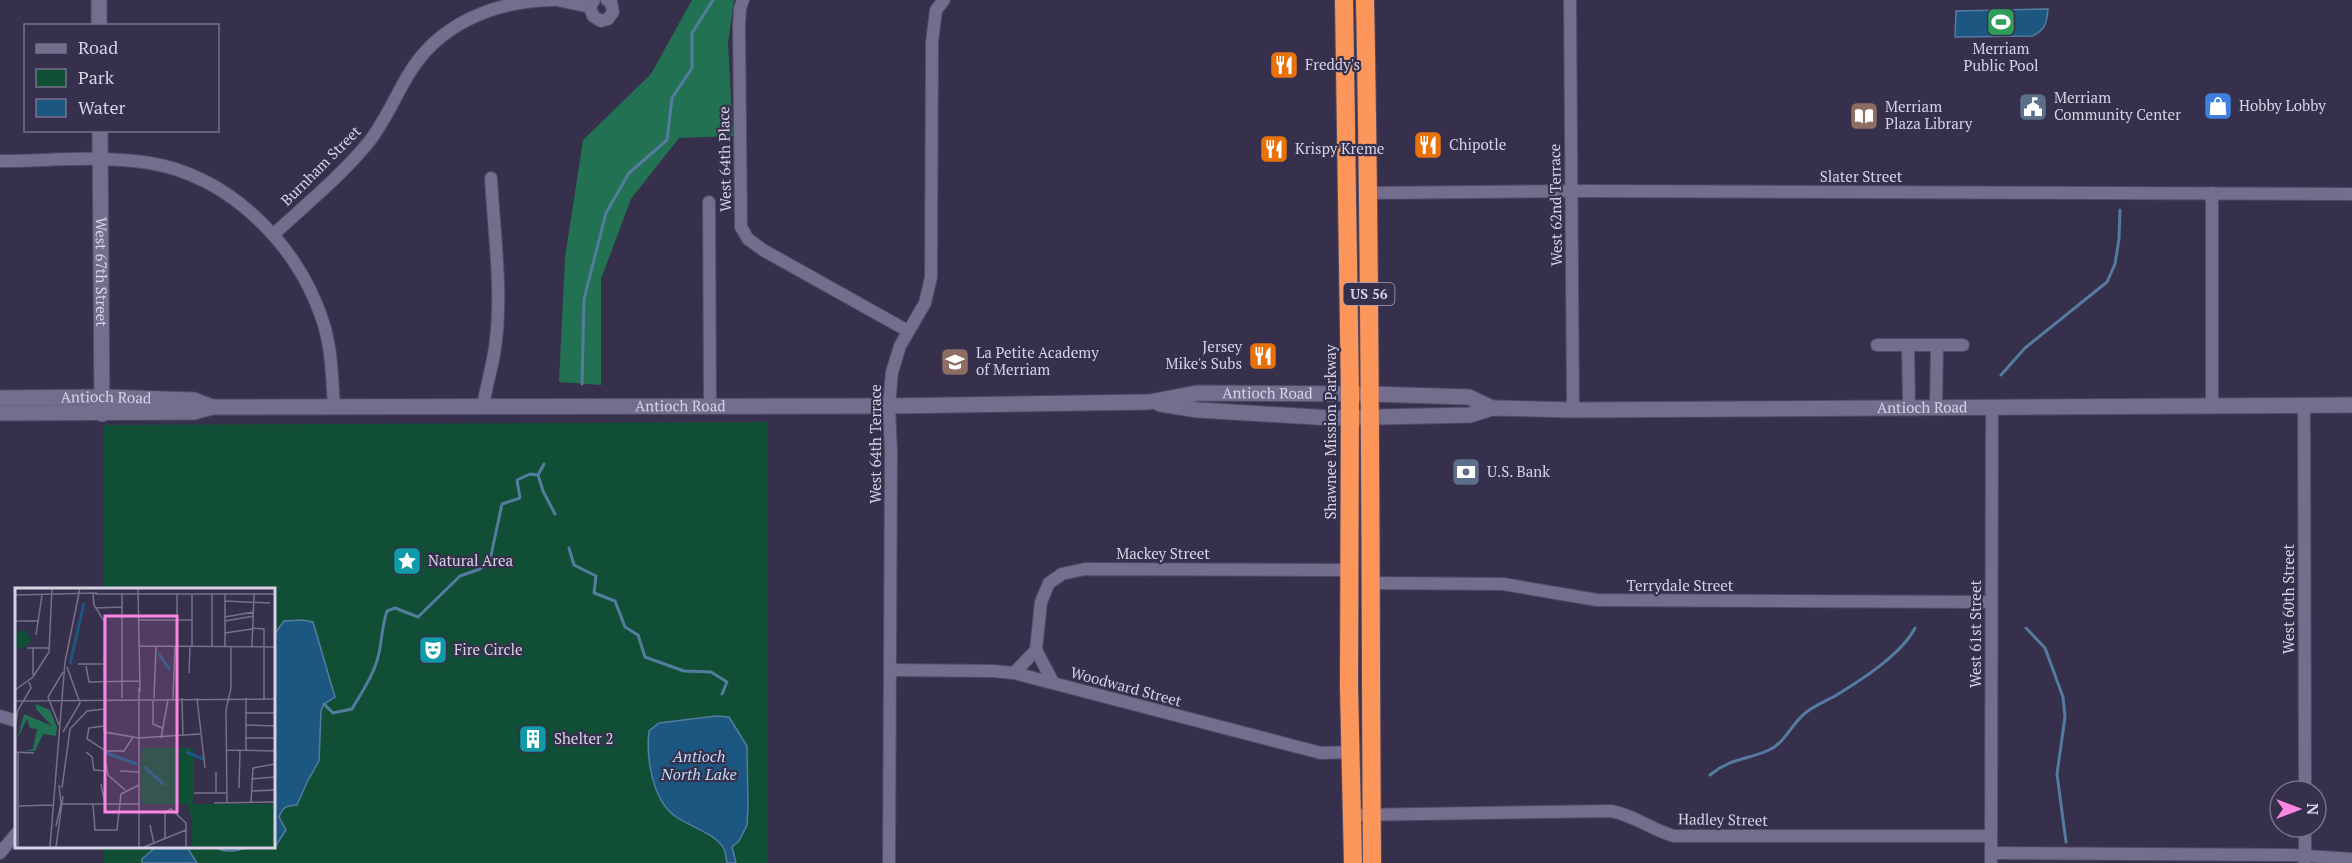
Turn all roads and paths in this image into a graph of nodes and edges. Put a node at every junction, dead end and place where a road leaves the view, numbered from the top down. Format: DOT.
graph roads {
  1 [pos="99,0"];
  2 [pos="555,0"];
  3 [pos="608,0"];
  4 [pos="743,0"];
  5 [pos="944,0"];
  6 [pos="1344,0"];
  7 [pos="1365,0"];
  8 [pos="1569,0"];
  9 [pos="501,3"];
  10 [pos="592,4"];
  11 [pos="99,24"];
  12 [pos="1345,126"];
  13 [pos="100,132"];
  14 [pos="100,160"];
  15 [pos="0,161"];
  16 [pos="491,178"];
  17 [pos="1571,191"];
  18 [pos="1369,193"];
  19 [pos="2212,193"];
  20 [pos="2352,194"];
  21 [pos="709,202"];
  22 [pos="273,235"];
  23 [pos="908,331"];
  24 [pos="1877,345"];
  25 [pos="1908,345"];
  26 [pos="1937,345"];
  27 [pos="1963,345"];
  28 [pos="1350,394"];
  29 [pos="1370,394"];
  30 [pos="103,397"];
  31 [pos="0,398"];
  32 [pos="1149,402"];
  33 [pos="710,404"];
  34 [pos="2352,405"];
  35 [pos="334,406"];
  36 [pos="889,406"];
  37 [pos="1936,406"];
  38 [pos="1992,406"];
  39 [pos="2212,406"];
  40 [pos="2304,406"];
  41 [pos="212,407"];
  42 [pos="483,407"];
  43 [pos="1909,407"];
  44 [pos="1492,408"];
  45 [pos="1573,410"];
  46 [pos="0,413"];
  47 [pos="102,414"];
  48 [pos="1370,416"];
  49 [pos="1350,417"];
  50 [pos="1349,570"];
  51 [pos="1370,583"];
  52 [pos="1991,602"];
  53 [pos="1036,650"];
  54 [pos="891,670"];
  55 [pos="1014,674"];
  56 [pos="1053,682"];
  57 [pos="0,716"];
  58 [pos="15,721"];
  59 [pos="1351,753"];
  60 [pos="2305,779"];
  61 [pos="1353,814"];
  62 [pos="1372,815"];
  63 [pos="15,835"];
  64 [pos="1991,836"];
  65 [pos="2305,839"];
  66 [pos="0,853"];
  67 [pos="1991,858"];
  68 [pos="2305,859"];
  69 [pos="2352,859"];
  70 [pos="889,863"];
  71 [pos="1353,863"];
  72 [pos="1372,863"];
  1 -- 11 [label="main road"];
  2 -- 9 [label="street, Burnham Street"];
  2 -- 10 [label="street, Burnham Street"];
  3 -- 10 [label="street, Burnham Street"];
  4 -- 23 [label="street, West 64th Place"];
  5 -- 23 [label="street, West 64th Terrace"];
  6 -- 12 [label="highway, Shawnee Mission Parkway / US 56"];
  7 -- 18 [label="highway, US 56"];
  8 -- 17 [label="street, West 62nd Terrace"];
  9 -- 22 [label="street, Burnham Street"];
  12 -- 18 [label="highway"];
  12 -- 28 [label="highway, Shawnee Mission Parkway / US 56"];
  13 -- 14 [label="main road, West 67th Street"];
  14 -- 15 [label="street"];
  14 -- 22 [label="street"];
  14 -- 30 [label="main road, West 67th Street"];
  16 -- 42 [label="street"];
  17 -- 18 [label="street, Slater Street"];
  17 -- 19 [label="street, Slater Street"];
  17 -- 45 [label="street, West 62nd Terrace"];
  18 -- 29 [label="highway, US 56"];
  19 -- 20 [label="street, Slater Street"];
  19 -- 39 [label="street"];
  21 -- 33 [label="street"];
  22 -- 35 [label="street"];
  23 -- 36 [label="street, West 64th Terrace"];
  24 -- 25 [label="street"];
  25 -- 26 [label="street"];
  25 -- 43 [label="street"];
  26 -- 27 [label="street"];
  26 -- 37 [label="street"];
  28 -- 29 [label="main road, Antioch Road"];
  28 -- 32 [label="main road, Antioch Road"];
  28 -- 49 [label="highway, Shawnee Mission Parkway / US 56"];
  29 -- 44 [label="main road, Antioch Road"];
  29 -- 48 [label="highway, US 56"];
  30 -- 31 [label="main road, Antioch Road"];
  30 -- 41 [label="main road, Antioch Road"];
  30 -- 47 [label="main road, West 67th Street"];
  32 -- 36 [label="main road, Antioch Road"];
  32 -- 49 [label="main road, Antioch Road"];
  33 -- 36 [label="main road, Antioch Road"];
  33 -- 42 [label="main road, Antioch Road"];
  34 -- 40 [label="main road, Antioch Road"];
  35 -- 41 [label="main road, Antioch Road"];
  35 -- 42 [label="main road, Antioch Road"];
  36 -- 54 [label="street, West 64th Terrace"];
  37 -- 38 [label="main road, Antioch Road"];
  37 -- 43 [label="main road, Antioch Road"];
  38 -- 39 [label="main road, Antioch Road"];
  38 -- 52 [label="street, West 61st Street"];
  39 -- 40 [label="main road, Antioch Road"];
  40 -- 60 [label="street, West 60th Street"];
  41 -- 47 [label="main road, Antioch Road"];
  43 -- 45 [label="main road, Antioch Road"];
  44 -- 45 [label="main road, Antioch Road"];
  44 -- 48 [label="main road, Antioch Road"];
  46 -- 47 [label="main road, Antioch Road"];
  48 -- 49 [label="main road, Antioch Road"];
  48 -- 51 [label="highway, US 56"];
  49 -- 50 [label="highway, Shawnee Mission Parkway / US 56"];
  50 -- 53 [label="street, Mackey Street"];
  50 -- 59 [label="highway, Shawnee Mission Parkway / US 56"];
  51 -- 52 [label="street, Terrydale Street"];
  51 -- 62 [label="highway, US 56"];
  52 -- 64 [label="street, West 61st Street"];
  53 -- 55 [label="street"];
  53 -- 56 [label="street"];
  54 -- 55 [label="street, Woodward Street"];
  54 -- 70 [label="street, West 64th Terrace"];
  55 -- 56 [label="street, Woodward Street"];
  56 -- 59 [label="street, Woodward Street"];
  57 -- 58 [label="street"];
  59 -- 61 [label="highway, Shawnee Mission Parkway / US 56"];
  61 -- 62 [label="street, Hadley Street"];
  61 -- 71 [label="highway, Shawnee Mission Parkway / US 56"];
  62 -- 64 [label="street, Hadley Street"];
  62 -- 72 [label="highway, US 56"];
  63 -- 66 [label="street"];
  64 -- 67 [label="street, West 61st Street"];
  65 -- 68 [label="street"];
  67 -- 68 [label="street"];
  68 -- 69 [label="street"];
}
